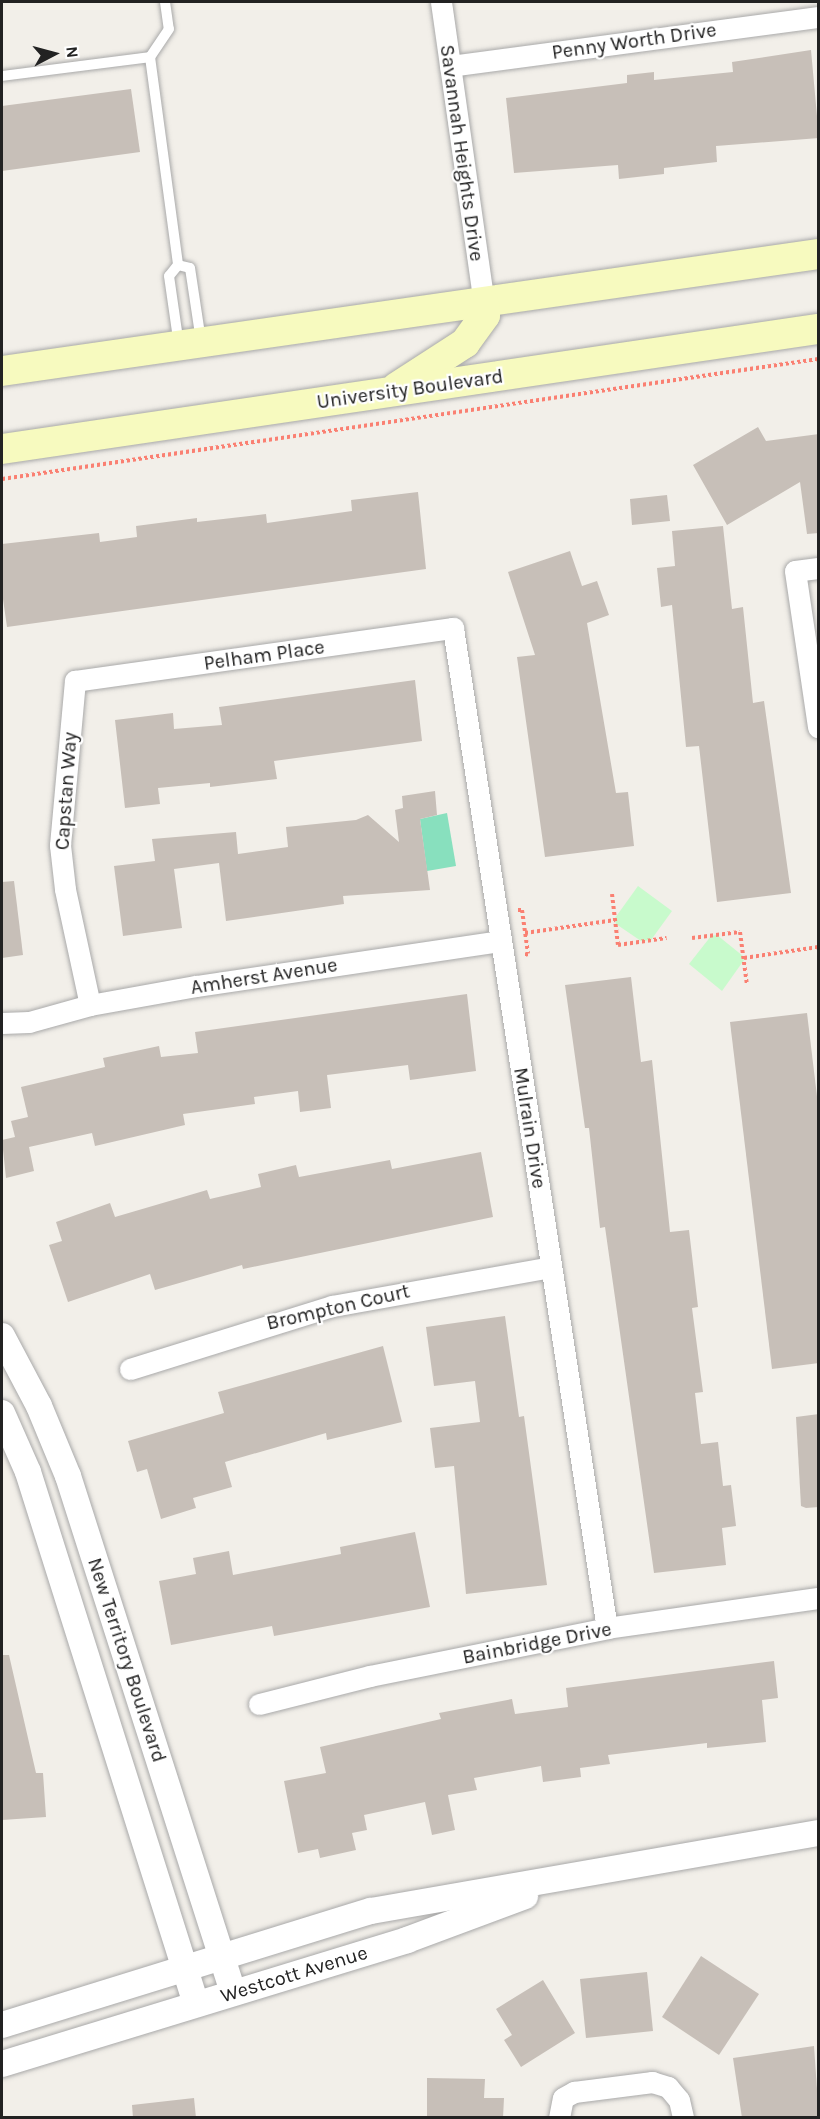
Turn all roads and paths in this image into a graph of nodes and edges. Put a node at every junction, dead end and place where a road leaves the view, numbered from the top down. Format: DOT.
graph roads {
  1 [pos="165,2"];
  2 [pos="441,2"];
  3 [pos="819,16"];
  4 [pos="150,57"];
  5 [pos="450,66"];
  6 [pos="2,76"];
  7 [pos="819,254"];
  8 [pos="178,265"];
  9 [pos="484,304"];
  10 [pos="819,328"];
  11 [pos="190,345"];
  12 [pos="819,359"];
  13 [pos="2,371"];
  14 [pos="387,393"];
  15 [pos="2,449"];
  16 [pos="2,479"];
  17 [pos="819,568"];
  18 [pos="453,628"];
  19 [pos="75,681"];
  20 [pos="819,727"];
  21 [pos="612,894"];
  22 [pos="615,920"];
  23 [pos="525,933"];
  24 [pos="667,938"];
  25 [pos="692,938"];
  26 [pos="501,941"];
  27 [pos="819,947"];
  28 [pos="744,958"];
  29 [pos="747,985"];
  30 [pos="90,1005"];
  31 [pos="29,1022"];
  32 [pos="2,1023"];
  33 [pos="2,1036"];
  34 [pos="551,1266"];
  35 [pos="2,1336"];
  36 [pos="130,1369"];
  37 [pos="2,1413"];
  38 [pos="819,1598"];
  39 [pos="607,1628"];
  40 [pos="259,1704"];
  41 [pos="819,1833"];
  42 [pos="584,1875"];
  43 [pos="222,1955"];
  44 [pos="185,1968"];
  45 [pos="234,1992"];
  46 [pos="196,2004"];
  47 [pos="2,2025"];
  48 [pos="2,2064"];
  49 [pos="559,2118"];
  50 [pos="683,2118"];
  1 -- 4 [label="lane"];
  2 -- 5 [label="street, Savannah Heights Drive"];
  3 -- 5 [label="street, Penny Worth Drive"];
  4 -- 6 [label="lane"];
  4 -- 8 [label="lane"];
  5 -- 9 [label="street, Savannah Heights Drive"];
  7 -- 9 [label="main road"];
  8 -- 11 [label="lane"];
  8 -- 11 [label="lane"];
  9 -- 11 [label="main road"];
  9 -- 14 [label="main road"];
  10 -- 14 [label="main road, University Boulevard"];
  11 -- 13 [label="main road"];
  12 -- 16 [label="path"];
  14 -- 15 [label="main road, University Boulevard"];
  17 -- 20 [label="street"];
  18 -- 19 [label="street, Pelham Place"];
  18 -- 26 [label="street, Mulrain Drive"];
  19 -- 30 [label="street, Capstan Way"];
  21 -- 22 [label="path"];
  22 -- 23 [label="path"];
  22 -- 24 [label="path"];
  25 -- 28 [label="path"];
  26 -- 30 [label="street, Amherst Avenue"];
  26 -- 34 [label="street, Mulrain Drive"];
  27 -- 28 [label="path"];
  28 -- 29 [label="path"];
  30 -- 31 [label="street, Amherst Avenue"];
  31 -- 32 [label="street, Amherst Avenue"];
  31 -- 33 [label="street, Amherst Avenue"];
  34 -- 36 [label="street, Brompton Court"];
  34 -- 39 [label="street, Mulrain Drive"];
  35 -- 43 [label="street, New Territory Boulevard"];
  37 -- 44 [label="street, New Territory Boulevard"];
  38 -- 39 [label="street, Bainbridge Drive"];
  39 -- 40 [label="street, Bainbridge Drive"];
  41 -- 42 [label="street, Westcott Avenue"];
  42 -- 43 [label="street, Westcott Avenue"];
  42 -- 45 [label="street, Westcott Avenue"];
  43 -- 44 [label="street, Westcott Avenue"];
  43 -- 45 [label="street, New Territory Boulevard"];
  44 -- 46 [label="street, New Territory Boulevard"];
  44 -- 47 [label="street, Westcott Avenue"];
  45 -- 46 [label="street, Westcott Avenue"];
  46 -- 48 [label="street, Westcott Avenue"];
  49 -- 50 [label="street"];
}
